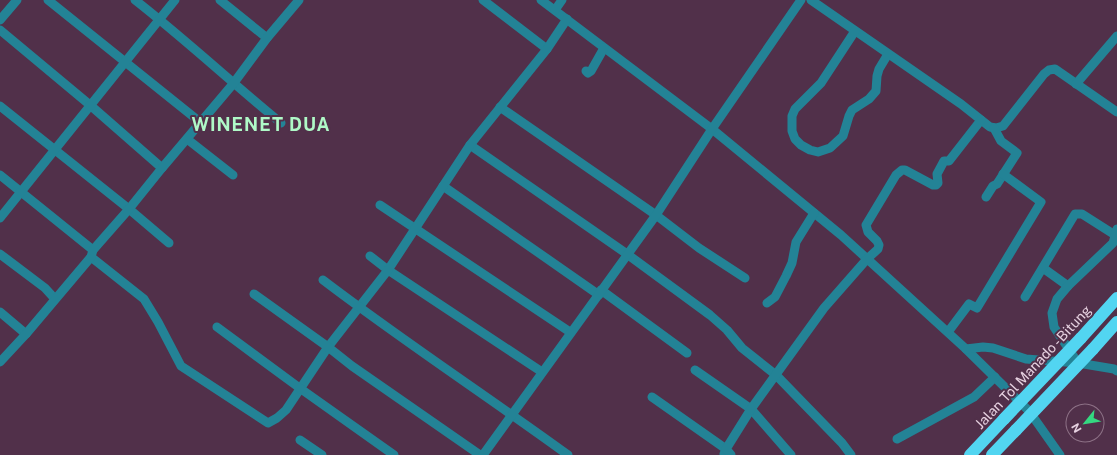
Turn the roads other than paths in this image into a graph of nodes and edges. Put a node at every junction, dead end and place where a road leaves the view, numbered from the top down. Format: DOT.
graph roads {
  1 [pos="17,0"];
  2 [pos="48,0"];
  3 [pos="135,0"];
  4 [pos="175,0"];
  5 [pos="220,0"];
  6 [pos="299,0"];
  7 [pos="483,0"];
  8 [pos="541,0"];
  9 [pos="562,0"];
  10 [pos="801,0"];
  11 [pos="816,1"];
  12 [pos="555,10"];
  13 [pos="159,19"];
  14 [pos="567,19"];
  15 [pos="0,20"];
  16 [pos="0,30"];
  17 [pos="855,31"];
  18 [pos="1117,36"];
  19 [pos="267,38"];
  20 [pos="604,48"];
  21 [pos="547,49"];
  22 [pos="888,54"];
  23 [pos="125,61"];
  24 [pos="586,71"];
  25 [pos="233,84"];
  26 [pos="1076,84"];
  27 [pos="90,105"];
  28 [pos="0,106"];
  29 [pos="500,107"];
  30 [pos="1117,112"];
  31 [pos="981,120"];
  32 [pos="200,122"];
  33 [pos="281,123"];
  34 [pos="994,128"];
  35 [pos="712,129"];
  36 [pos="187,138"];
  37 [pos="470,145"];
  38 [pos="54,150"];
  39 [pos="162,168"];
  40 [pos="1003,174"];
  41 [pos="0,175"];
  42 [pos="233,175"];
  43 [pos="444,186"];
  44 [pos="20,192"];
  45 [pos="986,197"];
  46 [pos="380,205"];
  47 [pos="129,209"];
  48 [pos="814,213"];
  49 [pos="656,215"];
  50 [pos="0,218"];
  51 [pos="415,228"];
  52 [pos="1116,232"];
  53 [pos="168,243"];
  54 [pos="92,253"];
  55 [pos="0,254"];
  56 [pos="627,254"];
  57 [pos="370,256"];
  58 [pos="867,259"];
  59 [pos="1043,268"];
  60 [pos="388,270"];
  61 [pos="745,278"];
  62 [pos="323,280"];
  63 [pos="1068,286"];
  64 [pos="600,292"];
  65 [pos="254,294"];
  66 [pos="1025,297"];
  67 [pos="1117,298"];
  68 [pos="56,299"];
  69 [pos="767,303"];
  70 [pos="359,308"];
  71 [pos="0,312"];
  72 [pos="1117,322"];
  73 [pos="217,326"];
  74 [pos="570,332"];
  75 [pos="948,332"];
  76 [pos="26,334"];
  77 [pos="328,347"];
  78 [pos="966,349"];
  79 [pos="687,353"];
  80 [pos="0,362"];
  81 [pos="1078,363"];
  82 [pos="695,370"];
  83 [pos="1117,371"];
  84 [pos="542,372"];
  85 [pos="776,375"];
  86 [pos="995,377"];
  87 [pos="301,389"];
  88 [pos="652,398"];
  89 [pos="751,409"];
  90 [pos="512,414"];
  91 [pos="897,439"];
  92 [pos="300,440"];
  93 [pos="727,453"];
  94 [pos="322,455"];
  95 [pos="394,455"];
  96 [pos="481,455"];
  97 [pos="568,455"];
  98 [pos="791,455"];
  99 [pos="850,455"];
  100 [pos="970,455"];
  101 [pos="992,455"];
  102 [pos="1060,455"];
  1 -- 15 [label="street"];
  2 -- 23 [label="street"];
  3 -- 13 [label="street"];
  4 -- 13 [label="street"];
  5 -- 19 [label="street"];
  6 -- 19 [label="street"];
  7 -- 21 [label="street"];
  8 -- 12 [label="street"];
  9 -- 12 [label="street"];
  10 -- 35 [label="street"];
  11 -- 17 [label="street"];
  12 -- 14 [label="street"];
  13 -- 23 [label="street"];
  13 -- 25 [label="street"];
  14 -- 20 [label="street"];
  14 -- 21 [label="street"];
  16 -- 27 [label="street"];
  17 -- 22 [label="street"];
  17 -- 22 [label="street"];
  18 -- 26 [label="street"];
  19 -- 25 [label="street"];
  20 -- 24 [label="street"];
  20 -- 35 [label="street"];
  21 -- 29 [label="street"];
  22 -- 31 [label="street"];
  23 -- 27 [label="street"];
  23 -- 32 [label="street"];
  25 -- 32 [label="street"];
  25 -- 33 [label="street"];
  26 -- 30 [label="street"];
  26 -- 34 [label="street"];
  27 -- 38 [label="street"];
  27 -- 39 [label="street"];
  28 -- 38 [label="street"];
  29 -- 37 [label="street"];
  29 -- 49 [label="street"];
  31 -- 34 [label="street"];
  31 -- 58 [label="street"];
  32 -- 36 [label="street"];
  34 -- 40 [label="street"];
  35 -- 48 [label="street"];
  35 -- 49 [label="street"];
  36 -- 39 [label="street"];
  36 -- 42 [label="street"];
  37 -- 43 [label="street"];
  37 -- 56 [label="street"];
  38 -- 44 [label="street"];
  38 -- 47 [label="street"];
  39 -- 47 [label="street"];
  40 -- 45 [label="street"];
  40 -- 75 [label="street"];
  41 -- 44 [label="street"];
  43 -- 51 [label="street"];
  43 -- 64 [label="street"];
  44 -- 50 [label="street"];
  44 -- 54 [label="street"];
  46 -- 51 [label="street"];
  47 -- 53 [label="street"];
  47 -- 54 [label="street"];
  48 -- 58 [label="street"];
  48 -- 69 [label="street"];
  49 -- 56 [label="street"];
  49 -- 61 [label="street"];
  51 -- 60 [label="street"];
  51 -- 74 [label="street"];
  52 -- 59 [label="street"];
  52 -- 63 [label="street"];
  54 -- 68 [label="street"];
  54 -- 87 [label="street"];
  55 -- 68 [label="street"];
  56 -- 64 [label="street"];
  56 -- 85 [label="street"];
  57 -- 60 [label="street"];
  58 -- 75 [label="street"];
  58 -- 85 [label="street"];
  59 -- 63 [label="street"];
  59 -- 66 [label="street"];
  60 -- 70 [label="street"];
  60 -- 84 [label="street"];
  62 -- 70 [label="street"];
  63 -- 81 [label="street"];
  64 -- 74 [label="street"];
  64 -- 79 [label="street"];
  65 -- 77 [label="street"];
  67 -- 100 [label="highway, Jalan Tol Manado - Bitung, bridge"];
  68 -- 76 [label="street"];
  70 -- 77 [label="street"];
  70 -- 90 [label="street"];
  71 -- 76 [label="street"];
  72 -- 101 [label="highway, bridge"];
  73 -- 87 [label="street"];
  74 -- 84 [label="street"];
  75 -- 78 [label="street"];
  76 -- 80 [label="street"];
  77 -- 87 [label="street"];
  77 -- 96 [label="street"];
  78 -- 81 [label="street"];
  78 -- 86 [label="street"];
  81 -- 83 [label="street"];
  82 -- 89 [label="street"];
  84 -- 90 [label="street"];
  85 -- 89 [label="street"];
  85 -- 99 [label="street"];
  86 -- 91 [label="street"];
  86 -- 102 [label="street"];
  87 -- 95 [label="street"];
  88 -- 93 [label="street"];
  89 -- 93 [label="street"];
  89 -- 98 [label="street"];
  90 -- 96 [label="street"];
  90 -- 97 [label="street"];
  92 -- 94 [label="street"];
}
